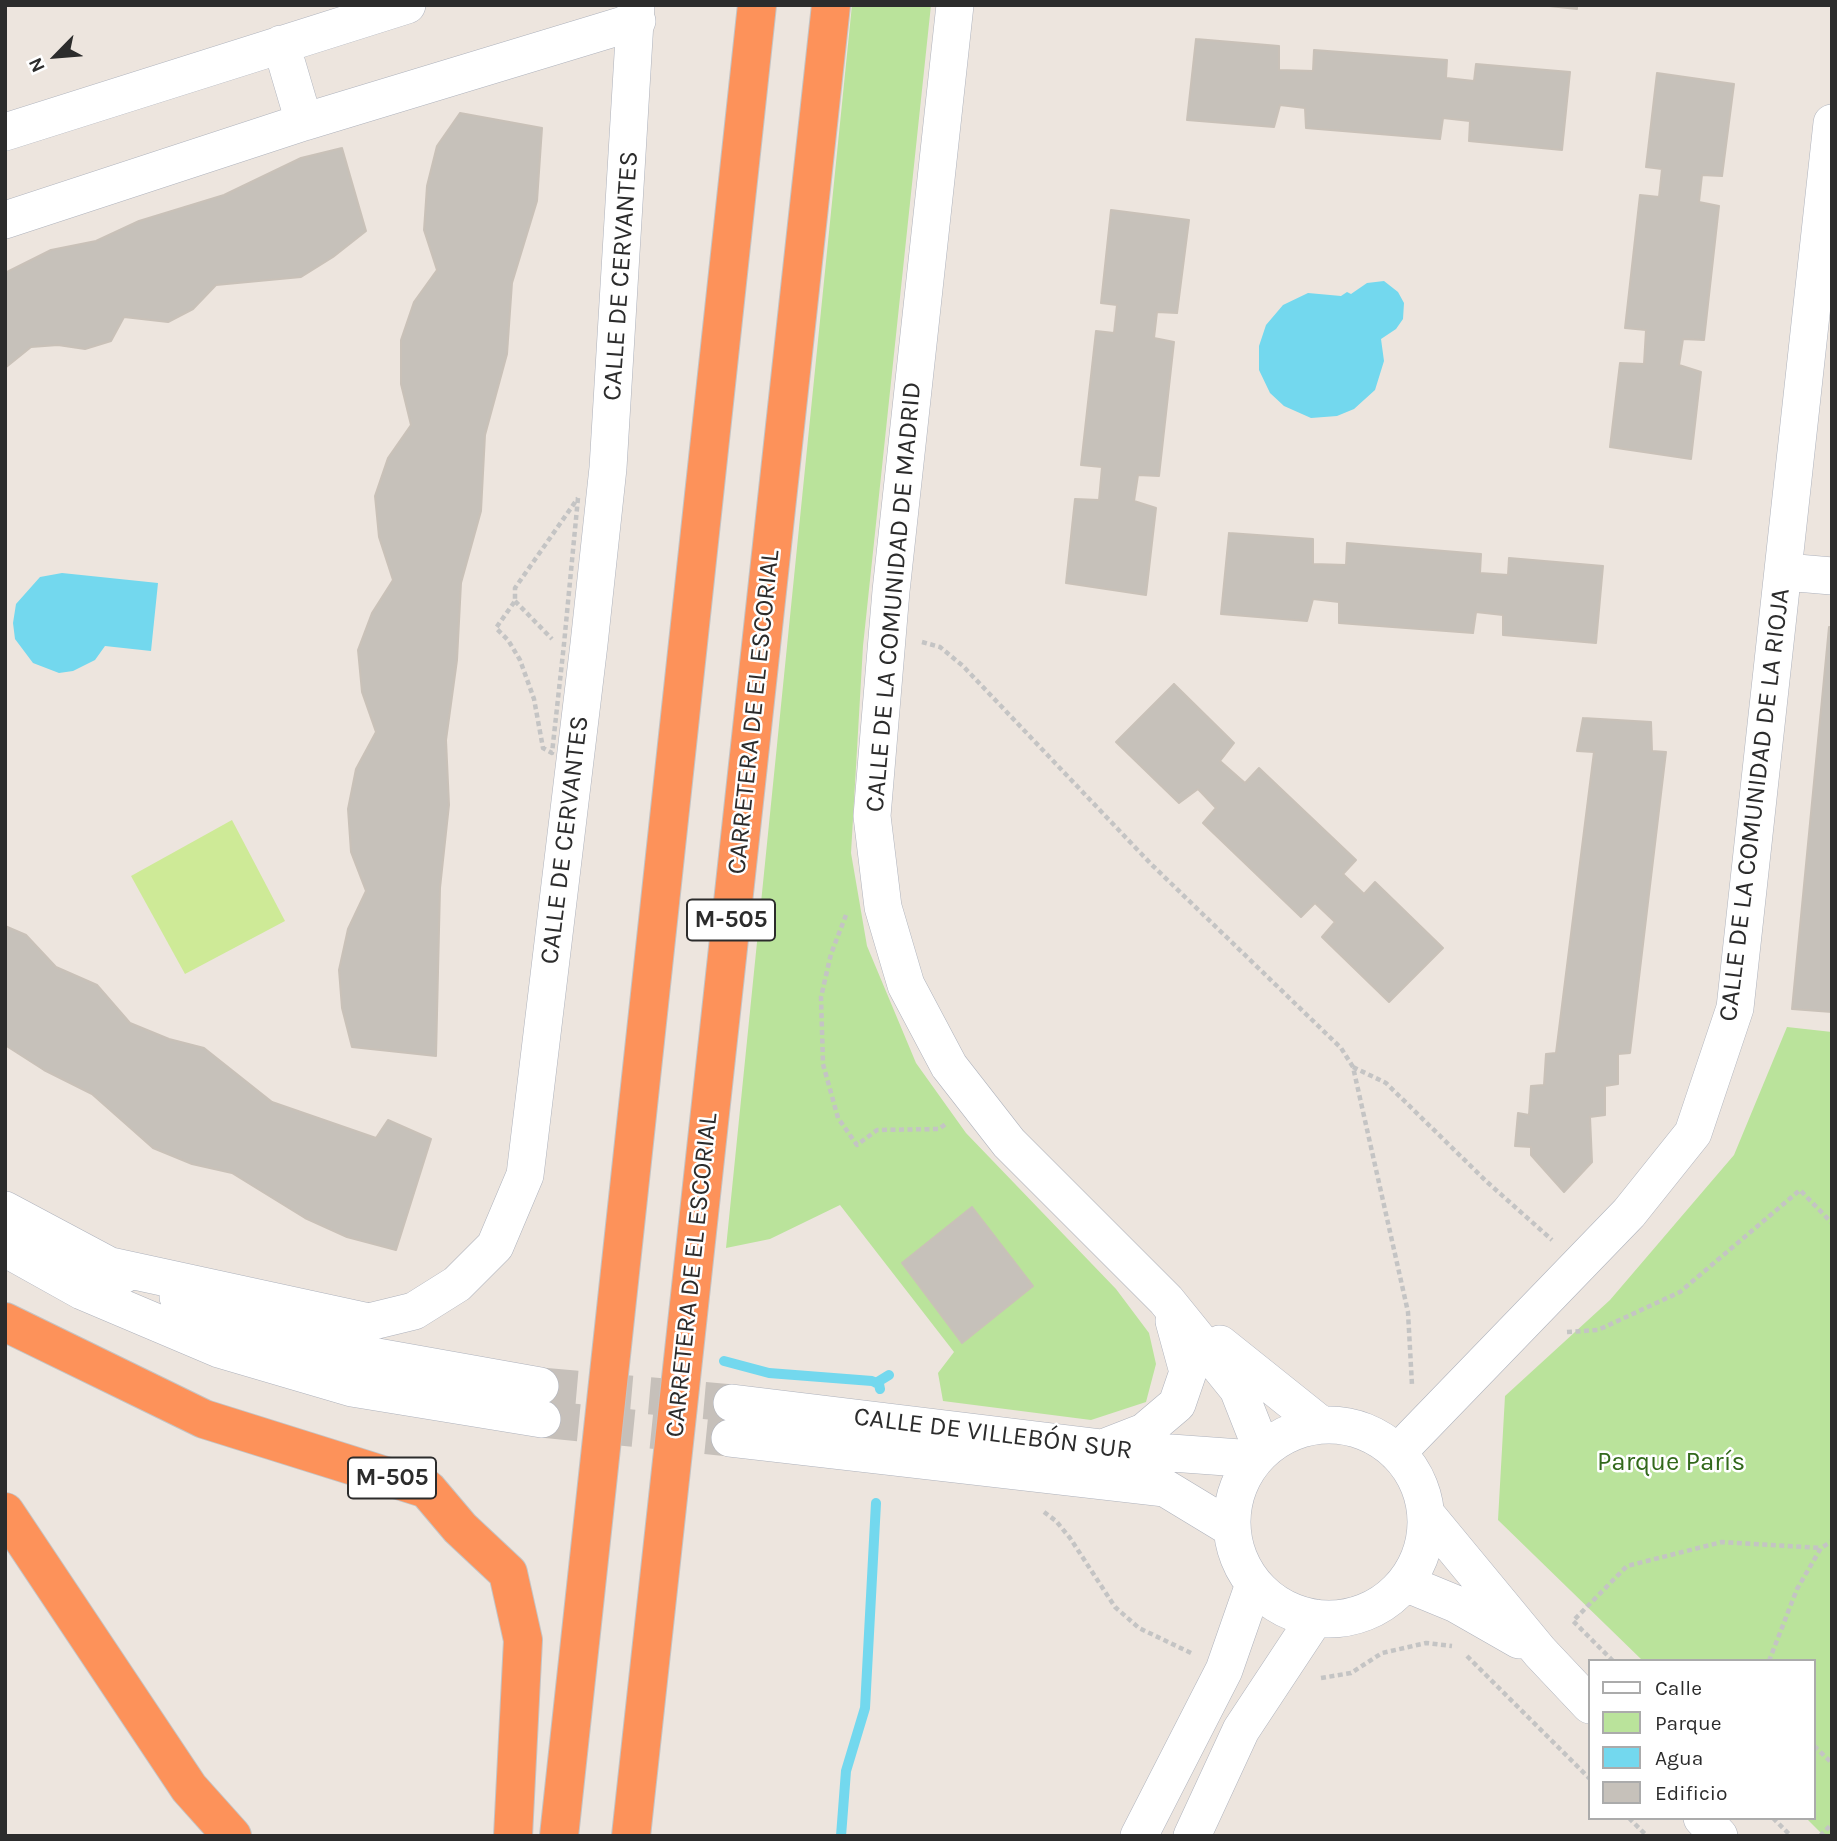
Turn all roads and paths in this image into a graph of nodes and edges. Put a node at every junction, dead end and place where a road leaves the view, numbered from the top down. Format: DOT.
graph roads {
  1 [pos="407,5"];
  2 [pos="757,5"];
  3 [pos="831,5"];
  4 [pos="955,5"];
  5 [pos="637,13"];
  6 [pos="281,44"];
  7 [pos="304,122"];
  8 [pos="1832,123"];
  9 [pos="5,132"];
  10 [pos="5,220"];
  11 [pos="578,498"];
  12 [pos="1785,572"];
  13 [pos="1832,576"];
  14 [pos="515,601"];
  15 [pos="887,633"];
  16 [pos="556,643"];
  17 [pos="552,753"];
  18 [pos="883,901"];
  19 [pos="1353,1067"];
  20 [pos="977,1103"];
  21 [pos="5,1210"];
  22 [pos="1832,1223"];
  23 [pos="625,1231"];
  24 [pos="5,1248"];
  25 [pos="1579,1264"];
  26 [pos="102,1265"];
  27 [pos="1166,1300"];
  28 [pos="5,1322"];
  29 [pos="1510,1336"];
  30 [pos="1433,1416"];
  31 [pos="1320,1424"];
  32 [pos="1102,1448"];
  33 [pos="1397,1452"];
  34 [pos="1258,1454"];
  35 [pos="5,1512"];
  36 [pos="1426,1514"];
  37 [pos="1231,1528"];
  38 [pos="1832,1541"];
  39 [pos="1821,1548"];
  40 [pos="1405,1583"];
  41 [pos="1254,1584"];
  42 [pos="1315,1618"];
  43 [pos="1540,1652"];
  44 [pos="1611,1659"];
  45 [pos="1770,1659"];
  46 [pos="1502,1690"];
  47 [pos="1588,1703"];
  48 [pos="1816,1748"];
  49 [pos="1832,1763"];
  50 [pos="1588,1777"];
  51 [pos="1631,1820"];
  52 [pos="1704,1820"];
  53 [pos="1775,1820"];
  54 [pos="1832,1824"];
  55 [pos="232,1836"];
  56 [pos="513,1836"];
  57 [pos="539,1836"];
  58 [pos="559,1836"];
  59 [pos="631,1836"];
  60 [pos="1139,1836"];
  61 [pos="1192,1836"];
  62 [pos="1647,1836"];
  63 [pos="1719,1836"];
  64 [pos="1791,1836"];
  65 [pos="1820,1836"];
  1 -- 6 [label="street"];
  2 -- 23 [label="highway, M-505"];
  3 -- 59 [label="highway, CARRETERA DE EL ESCORIAL / M-505"];
  4 -- 15 [label="street, CALLE DE LA COMUNIDAD DE MADRID"];
  5 -- 7 [label="street"];
  5 -- 26 [label="street, CALLE DE CERVANTES"];
  6 -- 7 [label="street"];
  6 -- 9 [label="street"];
  7 -- 10 [label="street"];
  8 -- 12 [label="street, CALLE DE LA COMUNIDAD DE LA RIOJA"];
  11 -- 14 [label="path"];
  12 -- 13 [label="street"];
  12 -- 25 [label="street, CALLE DE LA COMUNIDAD DE LA RIOJA"];
  14 -- 16 [label="path"];
  14 -- 17 [label="path"];
  15 -- 18 [label="street, CALLE DE LA COMUNIDAD DE MADRID"];
  15 -- 19 [label="path"];
  18 -- 20 [label="street, CALLE DE LA COMUNIDAD DE MADRID"];
  18 -- 20 [label="path"];
  19 -- 25 [label="path"];
  19 -- 30 [label="path"];
  20 -- 27 [label="street, CALLE DE LA COMUNIDAD DE MADRID"];
  21 -- 26 [label="street"];
  22 -- 29 [label="path"];
  23 -- 57 [label="highway"];
  23 -- 58 [label="highway, M-505"];
  24 -- 26 [label="street"];
  25 -- 29 [label="street, CALLE DE LA COMUNIDAD DE LA RIOJA"];
  27 -- 31 [label="street, CALLE DE LA COMUNIDAD DE MADRID"];
  27 -- 32 [label="street, CALLE DE LA COMUNIDAD DE MADRID"];
  27 -- 34 [label="street, CALLE DE LA COMUNIDAD DE MADRID"];
  28 -- 56 [label="highway, M-505"];
  29 -- 30 [label="street, CALLE DE LA COMUNIDAD DE LA RIOJA"];
  30 -- 33 [label="street, CALLE DE LA COMUNIDAD DE LA RIOJA"];
  31 -- 33 [label="street"];
  31 -- 34 [label="street"];
  32 -- 34 [label="street, CALLE DE VILLEBÓN SUR"];
  32 -- 37 [label="street, CALLE DE VILLEBÓN SUR"];
  33 -- 36 [label="street"];
  34 -- 37 [label="street"];
  35 -- 55 [label="highway"];
  36 -- 40 [label="street"];
  36 -- 43 [label="street"];
  37 -- 41 [label="street"];
  38 -- 39 [label="path"];
  39 -- 44 [label="path"];
  39 -- 45 [label="path"];
  40 -- 42 [label="street"];
  40 -- 43 [label="street"];
  41 -- 42 [label="street"];
  41 -- 60 [label="street"];
  42 -- 61 [label="street"];
  43 -- 47 [label="street"];
  46 -- 50 [label="path"];
  48 -- 49 [label="path"];
  51 -- 62 [label="path"];
  52 -- 63 [label="street"];
  53 -- 64 [label="path"];
  54 -- 65 [label="path"];
}
